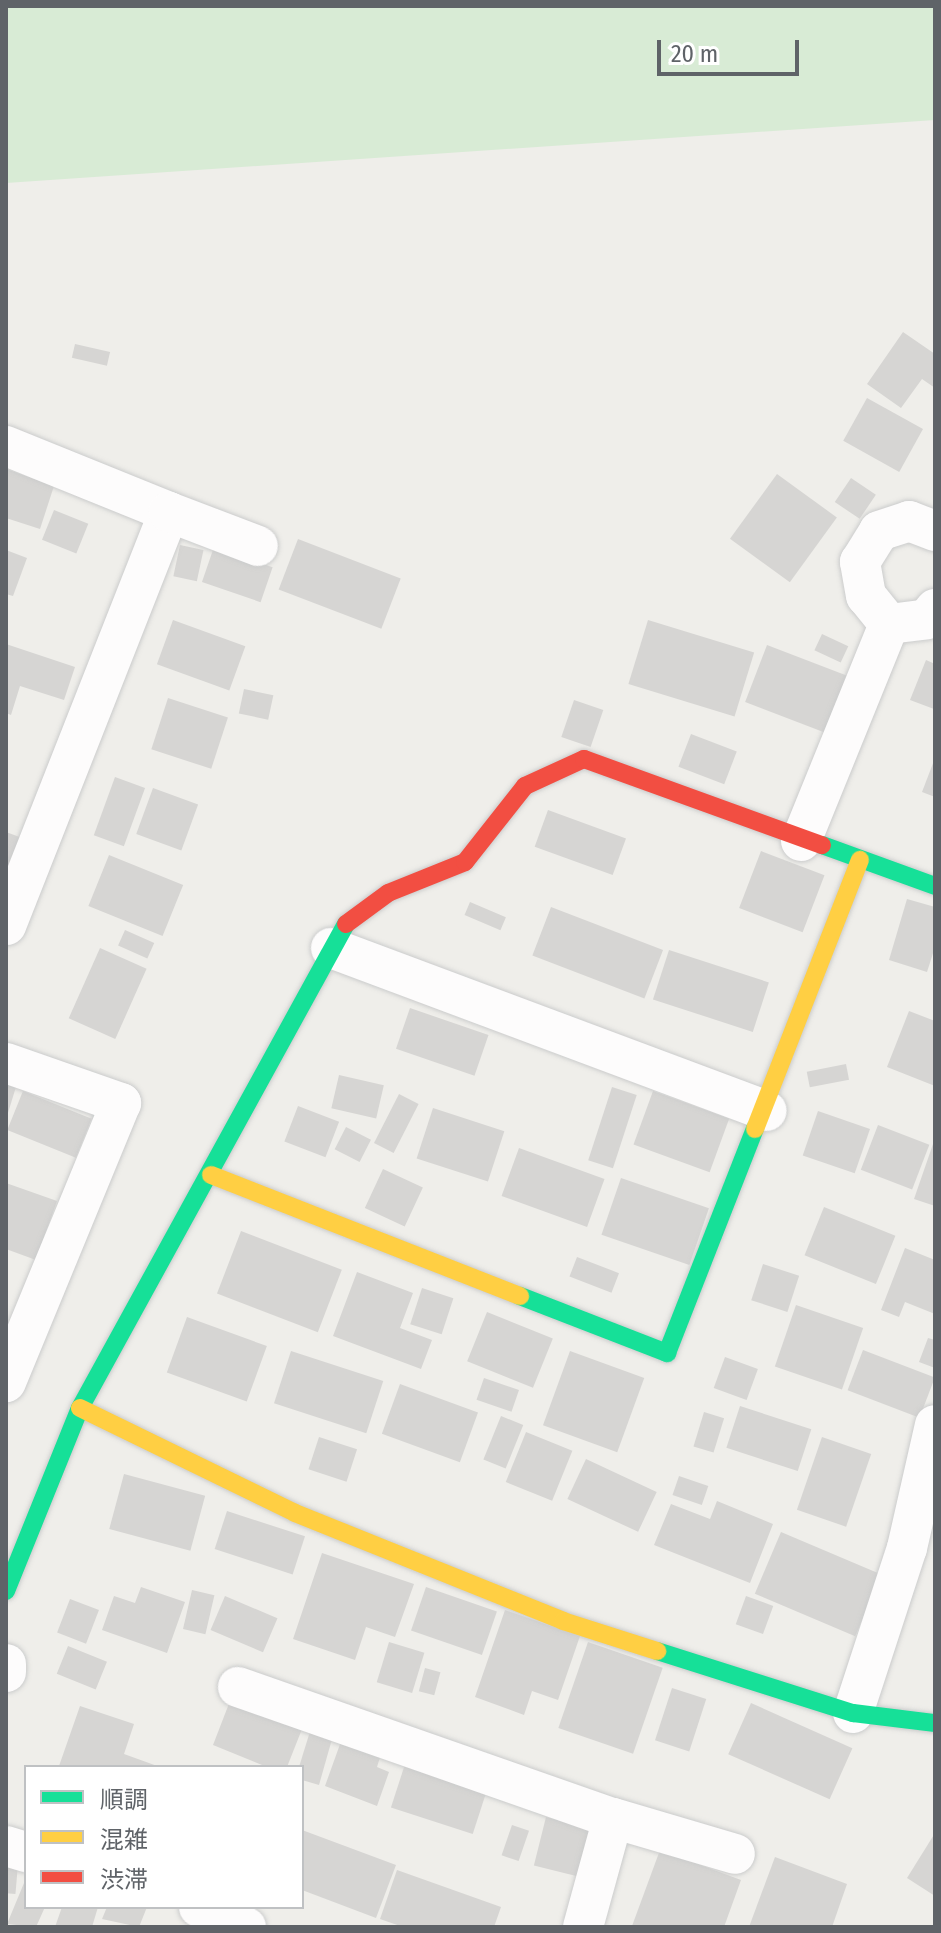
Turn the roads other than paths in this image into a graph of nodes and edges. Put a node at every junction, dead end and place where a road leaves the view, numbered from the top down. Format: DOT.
graph roads {
  1 [pos="6,446"];
  2 [pos="169,512"];
  3 [pos="935,531"];
  4 [pos="258,546"];
  5 [pos="935,609"];
  6 [pos="889,624"];
  7 [pos="801,841"];
  8 [pos="860,860"];
  9 [pos="935,886"];
  10 [pos="6,925"];
  11 [pos="331,948"];
  12 [pos="6,1063"];
  13 [pos="766,1111"];
  14 [pos="211,1175"];
  15 [pos="6,1382"];
  16 [pos="80,1408"];
  17 [pos="935,1426"];
  18 [pos="6,1591"];
  19 [pos="6,1664"];
  20 [pos="6,1672"];
  21 [pos="238,1687"];
  22 [pos="853,1713"];
  23 [pos="935,1723"];
  24 [pos="613,1818"];
  25 [pos="735,1854"];
  26 [pos="204,1909"];
  27 [pos="246,1927"];
  28 [pos="583,1927"];
  1 -- 2 [label="street"];
  2 -- 4 [label="street"];
  2 -- 10 [label="street"];
  3 -- 6 [label="street"];
  5 -- 6 [label="street"];
  6 -- 7 [label="street"];
  7 -- 8 [label="street"];
  7 -- 11 [label="street"];
  8 -- 9 [label="street"];
  8 -- 13 [label="street"];
  11 -- 13 [label="street"];
  11 -- 14 [label="street"];
  12 -- 15 [label="street"];
  13 -- 14 [label="street"];
  14 -- 16 [label="street"];
  16 -- 18 [label="street"];
  16 -- 22 [label="street"];
  17 -- 22 [label="street"];
  19 -- 20 [label="street"];
  21 -- 24 [label="street"];
  22 -- 23 [label="street"];
  24 -- 25 [label="street"];
  24 -- 28 [label="street"];
  26 -- 27 [label="street"];
}
